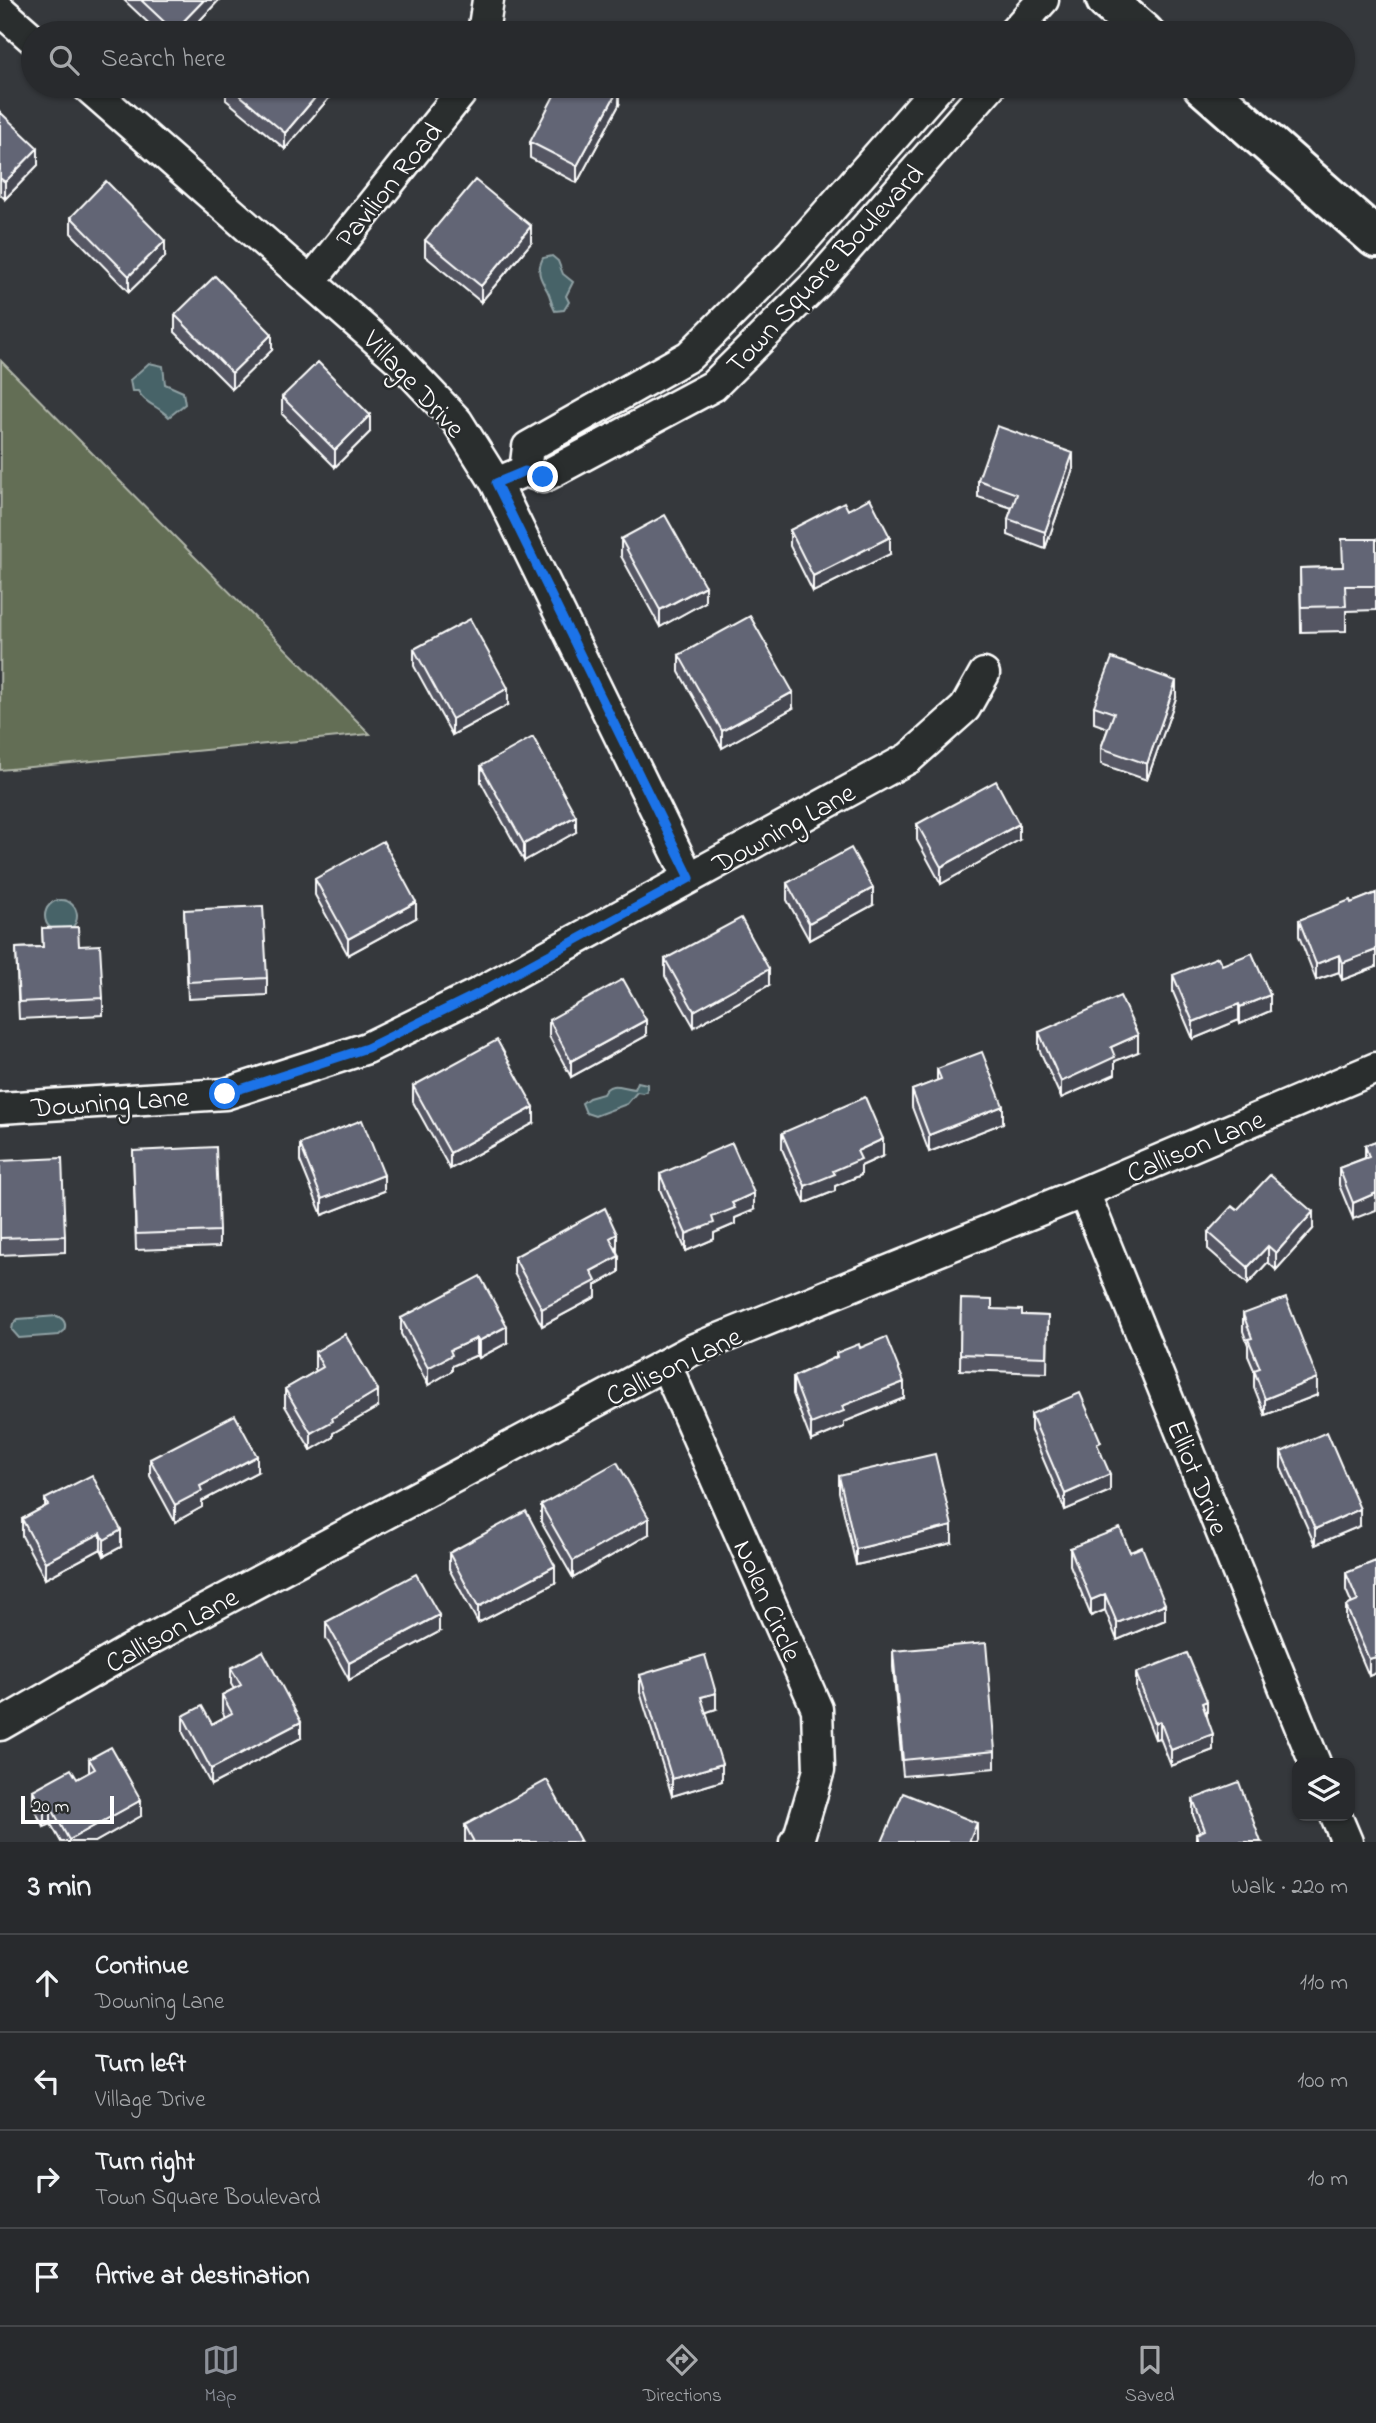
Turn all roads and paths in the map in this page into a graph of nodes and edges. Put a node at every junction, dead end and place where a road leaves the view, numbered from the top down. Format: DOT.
graph roads {
  1 [pos="488,0"];
  2 [pos="1043,0"];
  3 [pos="1106,0"];
  4 [pos="0,10"];
  5 [pos="485,21"];
  6 [pos="1024,21"];
  7 [pos="1130,21"];
  8 [pos="21,28"];
  9 [pos="101,98"];
  10 [pos="457,98"];
  11 [pos="928,98"];
  12 [pos="979,98"];
  13 [pos="1217,98"];
  14 [pos="1376,239"];
  15 [pos="311,281"];
  16 [pos="525,471"];
  17 [pos="496,483"];
  18 [pos="984,674"];
  19 [pos="690,878"];
  20 [pos="1376,1068"];
  21 [pos="0,1108"];
  22 [pos="1084,1192"];
  23 [pos="666,1365"];
  24 [pos="0,1726"];
  25 [pos="1313,1758"];
  26 [pos="1338,1821"];
  27 [pos="795,1842"];
  28 [pos="1347,1842"];
  1 -- 5 [label="street"];
  2 -- 6 [label="street"];
  3 -- 7 [label="main road"];
  4 -- 8 [label="street"];
  9 -- 15 [label="street, Village Drive"];
  10 -- 15 [label="street, Pavilion Road"];
  11 -- 16 [label="street, Town Square Boulevard"];
  12 -- 16 [label="street, Town Square Boulevard"];
  13 -- 14 [label="main road"];
  15 -- 17 [label="street, Village Drive"];
  16 -- 17 [label="street, Town Square Boulevard"];
  17 -- 19 [label="street, Village Drive"];
  18 -- 19 [label="street, Downing Lane"];
  19 -- 21 [label="street, Downing Lane"];
  20 -- 22 [label="street, Callison Lane"];
  22 -- 23 [label="street, Callison Lane"];
  22 -- 25 [label="street, Elliot Drive"];
  23 -- 24 [label="street, Callison Lane"];
  23 -- 27 [label="street, Nolen Circle"];
  26 -- 28 [label="street"];
}
